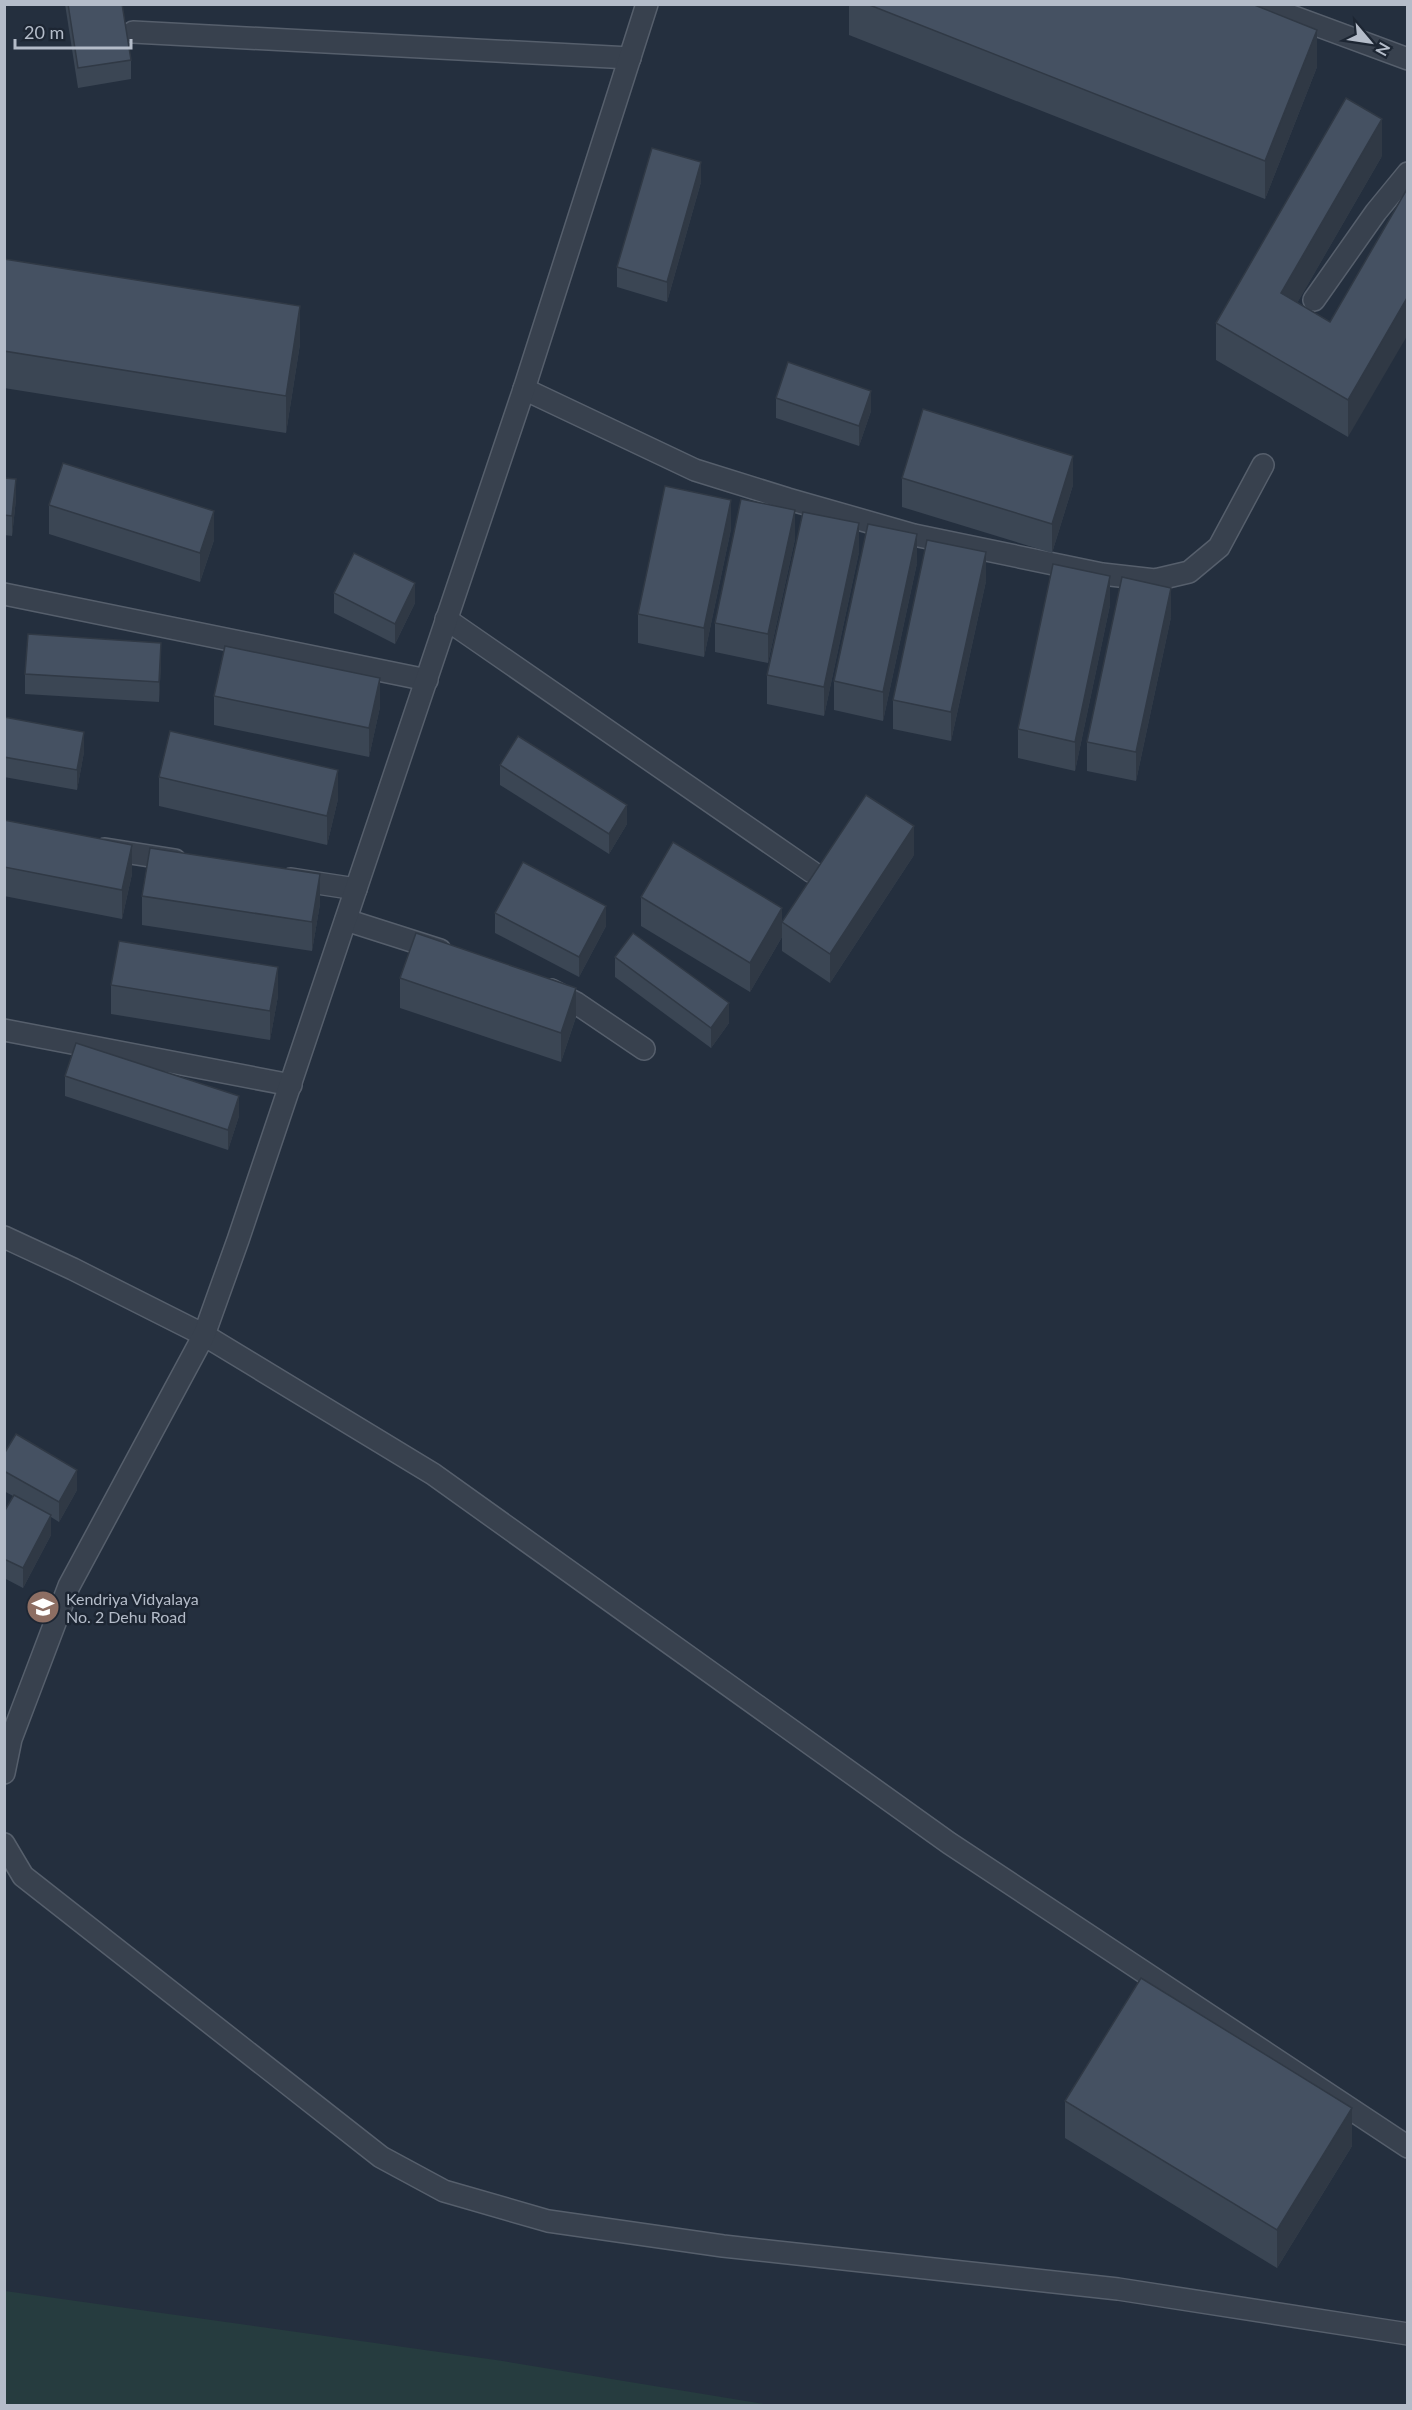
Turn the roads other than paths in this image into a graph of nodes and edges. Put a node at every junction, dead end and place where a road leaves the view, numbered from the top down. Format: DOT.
graph roads {
  1 [pos="647,4"];
  2 [pos="1259,4"];
  3 [pos="133,32"];
  4 [pos="630,58"];
  5 [pos="1407,59"];
  6 [pos="1407,173"];
  7 [pos="1314,300"];
  8 [pos="524,389"];
  9 [pos="1263,465"];
  10 [pos="4,594"];
  11 [pos="446,619"];
  12 [pos="427,680"];
  13 [pos="85,845"];
  14 [pos="191,863"];
  15 [pos="812,872"];
  16 [pos="274,876"];
  17 [pos="356,889"];
  18 [pos="346,921"];
  19 [pos="459,956"];
  20 [pos="537,983"];
  21 [pos="4,1029"];
  22 [pos="644,1049"];
  23 [pos="291,1085"];
  24 [pos="4,1237"];
  25 [pos="204,1335"];
  26 [pos="4,1773"];
  27 [pos="4,1844"];
  28 [pos="1407,2146"];
  29 [pos="1407,2334"];
  1 -- 4 [label="lane"];
  2 -- 5 [label="lane"];
  3 -- 4 [label="lane"];
  4 -- 8 [label="lane"];
  6 -- 7 [label="lane"];
  8 -- 9 [label="lane"];
  8 -- 11 [label="lane"];
  10 -- 12 [label="lane"];
  11 -- 12 [label="lane"];
  11 -- 15 [label="lane"];
  12 -- 17 [label="lane"];
  13 -- 14 [label="lane"];
  16 -- 17 [label="lane"];
  17 -- 18 [label="lane"];
  18 -- 19 [label="lane"];
  18 -- 23 [label="lane"];
  20 -- 22 [label="lane"];
  21 -- 23 [label="lane"];
  23 -- 25 [label="lane"];
  24 -- 25 [label="lane"];
  25 -- 26 [label="lane"];
  25 -- 28 [label="lane"];
  27 -- 29 [label="lane"];
}
